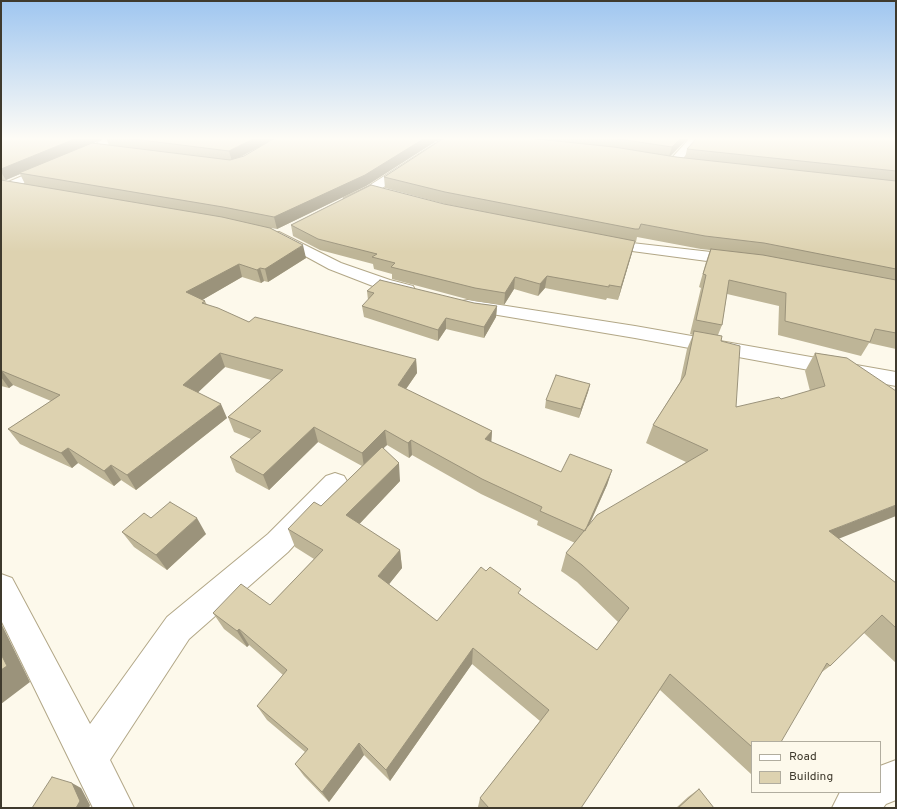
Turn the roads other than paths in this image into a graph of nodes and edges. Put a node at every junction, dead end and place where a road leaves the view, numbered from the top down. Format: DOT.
graph roads {
  1 [pos="30,176"];
  2 [pos="393,176"];
  3 [pos="3,187"];
  4 [pos="371,190"];
  5 [pos="39,192"];
  6 [pos="391,196"];
  7 [pos="336,208"];
  8 [pos="278,233"];
  9 [pos="593,239"];
  10 [pos="751,262"];
  11 [pos="421,293"];
  12 [pos="451,301"];
  13 [pos="896,379"];
  14 [pos="334,483"];
  15 [pos="1,588"];
  16 [pos="88,759"];
  17 [pos="896,778"];
  18 [pos="881,786"];
  19 [pos="870,793"];
  20 [pos="114,808"];
  21 [pos="852,808"];
  1 -- 3 [label="street"];
  2 -- 4 [label="street"];
  3 -- 5 [label="street"];
  4 -- 6 [label="street"];
  4 -- 7 [label="street"];
  8 -- 11 [label="street"];
  9 -- 10 [label="street"];
  12 -- 13 [label="street"];
  14 -- 16 [label="street"];
  15 -- 16 [label="street"];
  16 -- 20 [label="street"];
  17 -- 18 [label="street"];
  19 -- 21 [label="street"];
}
